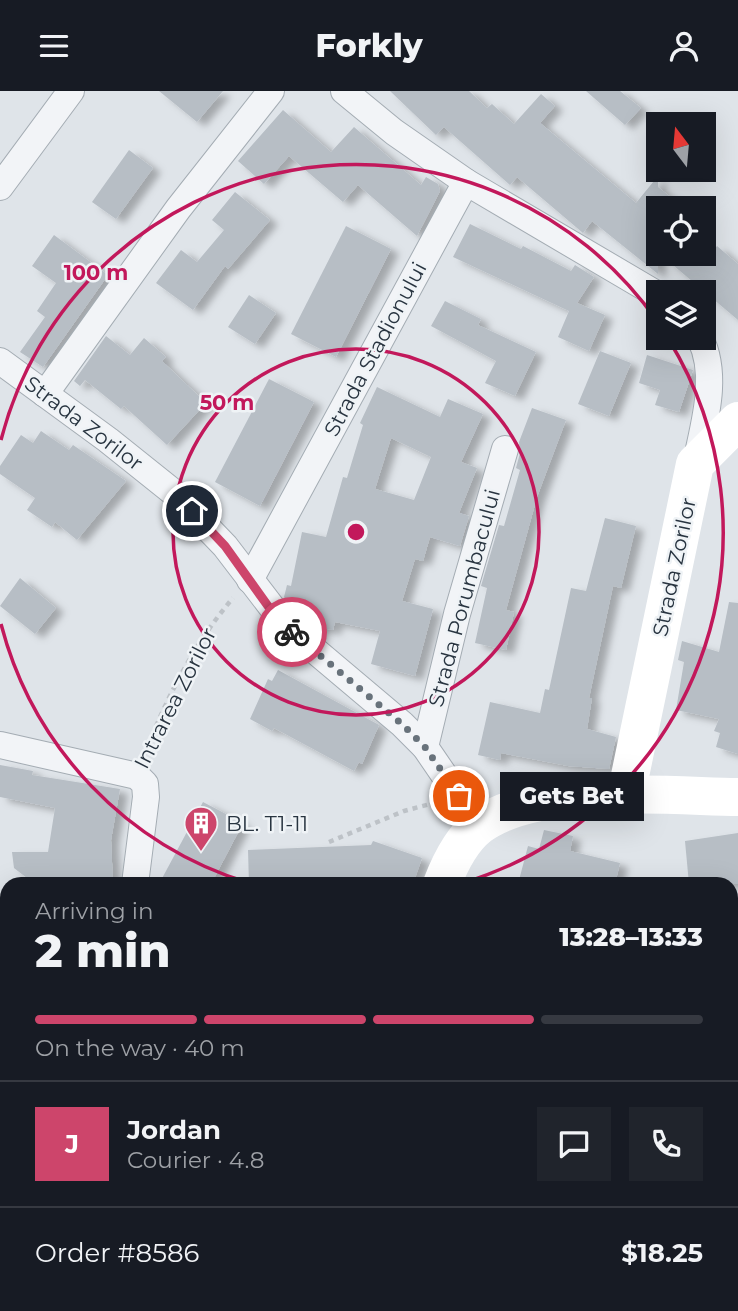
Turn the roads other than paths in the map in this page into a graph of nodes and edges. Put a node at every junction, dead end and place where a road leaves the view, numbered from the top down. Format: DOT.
graph roads {
  1 [pos="71,91"];
  2 [pos="271,91"];
  3 [pos="344,91"];
  4 [pos="466,182"];
  5 [pos="0,187"];
  6 [pos="646,288"];
  7 [pos="705,350"];
  8 [pos="0,361"];
  9 [pos="45,394"];
  10 [pos="738,421"];
  11 [pos="505,449"];
  12 [pos="695,464"];
  13 [pos="250,580"];
  14 [pos="0,744"];
  15 [pos="425,747"];
  16 [pos="626,795"];
  17 [pos="738,797"];
  18 [pos="469,811"];
  19 [pos="136,877"];
  20 [pos="445,877"];
  1 -- 5 [label="street"];
  2 -- 9 [label="street"];
  3 -- 4 [label="street"];
  4 -- 6 [label="street"];
  4 -- 13 [label="street, Strada Stadionului"];
  7 -- 12 [label="street, Strada Zorilor"];
  8 -- 9 [label="street, Strada Zorilor"];
  9 -- 13 [label="street, Strada Zorilor"];
  10 -- 12 [label="street"];
  11 -- 15 [label="street, Strada Porumbacului"];
  12 -- 16 [label="street, Strada Zorilor"];
  13 -- 15 [label="street, Strada Porumbacului"];
  14 -- 19 [label="street, Intrarea Zorilor"];
  15 -- 18 [label="street, Strada Porumbacului"];
  16 -- 17 [label="street"];
  16 -- 18 [label="street"];
  18 -- 20 [label="street"];
}
